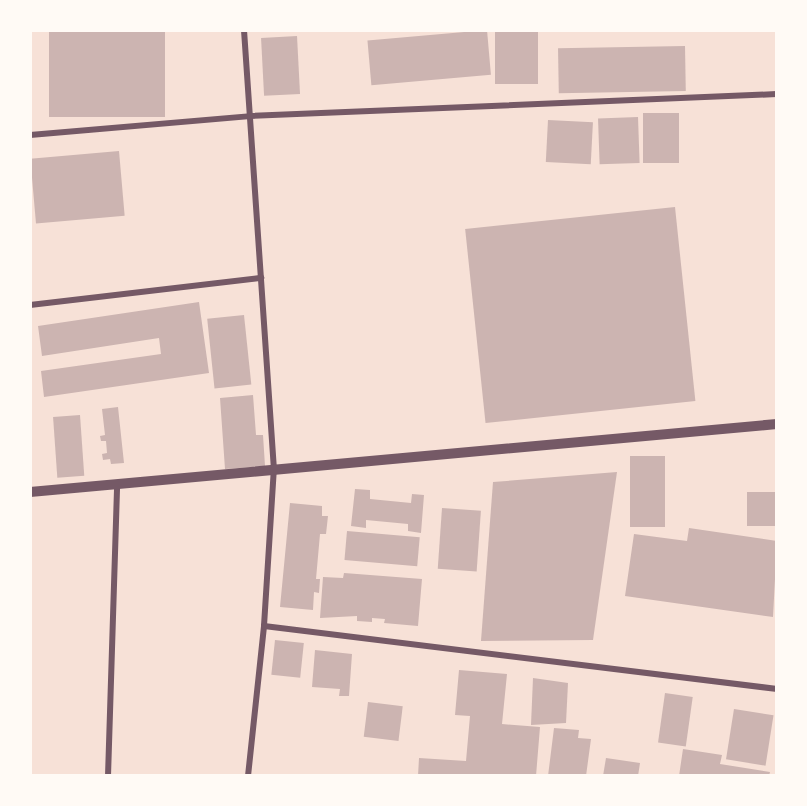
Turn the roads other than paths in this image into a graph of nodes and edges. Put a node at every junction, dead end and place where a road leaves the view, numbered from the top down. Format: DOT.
graph roads {
  1 [pos="244,30"];
  2 [pos="777,94"];
  3 [pos="250,116"];
  4 [pos="30,135"];
  5 [pos="261,278"];
  6 [pos="30,305"];
  7 [pos="777,424"];
  8 [pos="274,467"];
  9 [pos="117,484"];
  10 [pos="30,492"];
  11 [pos="264,626"];
  12 [pos="777,689"];
  13 [pos="108,776"];
  14 [pos="248,776"];
  1 -- 3 [label="street"];
  2 -- 3 [label="street"];
  3 -- 4 [label="street"];
  3 -- 5 [label="street"];
  5 -- 6 [label="street"];
  5 -- 8 [label="street"];
  7 -- 8 [label="street"];
  8 -- 9 [label="street"];
  8 -- 11 [label="street"];
  9 -- 10 [label="street"];
  9 -- 13 [label="street"];
  11 -- 12 [label="street"];
  11 -- 14 [label="street"];
}
